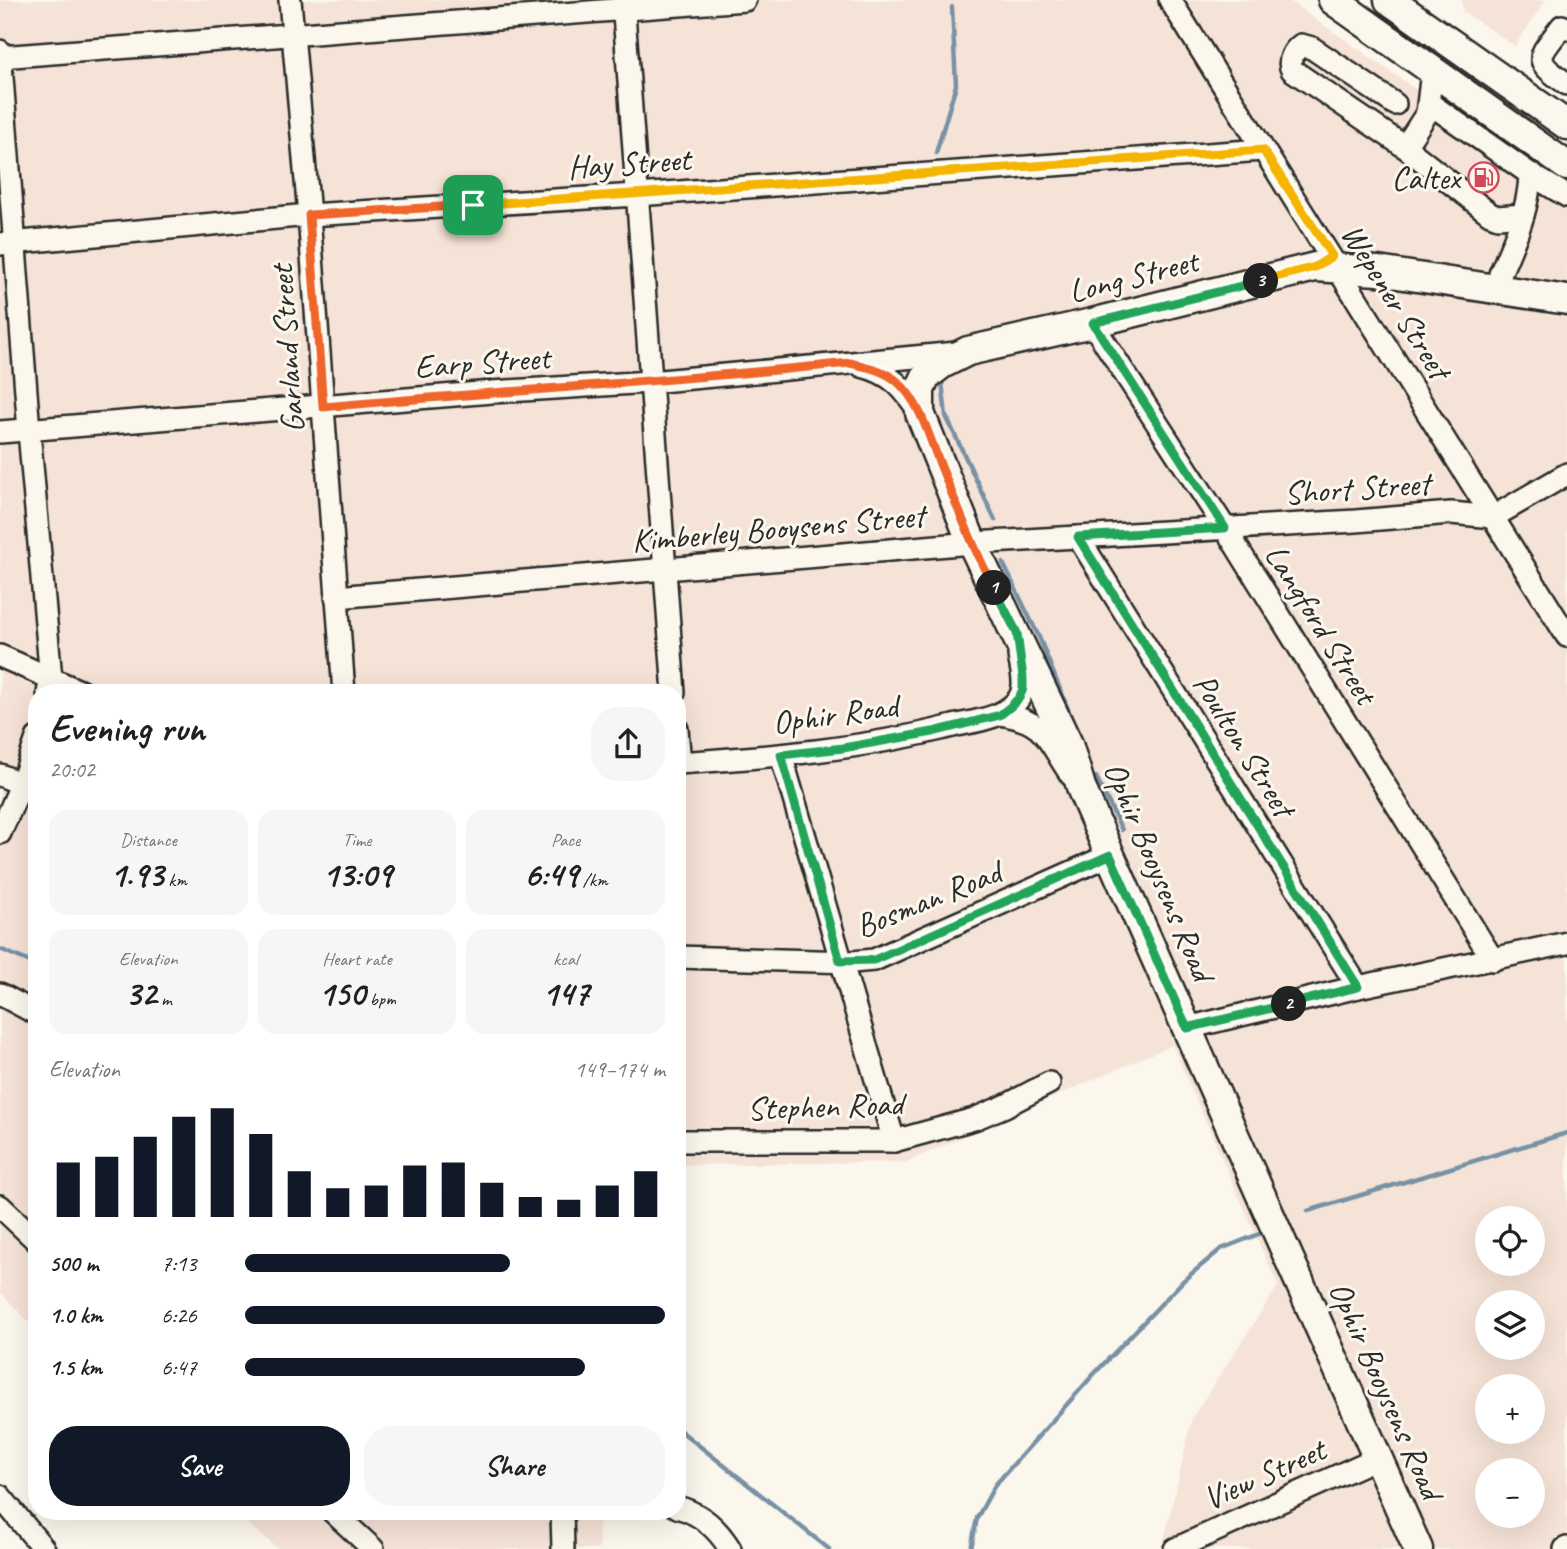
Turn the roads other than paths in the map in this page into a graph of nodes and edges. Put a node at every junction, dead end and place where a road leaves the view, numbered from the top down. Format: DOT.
graph roads {
  1 [pos="290,0"];
  2 [pos="745,0"];
  3 [pos="1170,0"];
  4 [pos="1333,0"];
  5 [pos="1389,0"];
  6 [pos="624,5"];
  7 [pos="1565,25"];
  8 [pos="293,33"];
  9 [pos="0,51"];
  10 [pos="0,57"];
  11 [pos="1432,71"];
  12 [pos="1567,84"];
  13 [pos="1429,103"];
  14 [pos="1395,104"];
  15 [pos="1567,125"];
  16 [pos="1405,147"];
  17 [pos="1263,150"];
  18 [pos="1567,166"];
  19 [pos="1530,174"];
  20 [pos="637,195"];
  21 [pos="1567,196"];
  22 [pos="309,215"];
  23 [pos="1523,215"];
  24 [pos="7,243"];
  25 [pos="1329,264"];
  26 [pos="1500,274"];
  27 [pos="1567,284"];
  28 [pos="1567,298"];
  29 [pos="1093,323"];
  30 [pos="968,351"];
  31 [pos="850,363"];
  32 [pos="650,382"];
  33 [pos="323,407"];
  34 [pos="920,412"];
  35 [pos="29,431"];
  36 [pos="0,432"];
  37 [pos="1567,474"];
  38 [pos="1493,517"];
  39 [pos="1225,528"];
  40 [pos="1078,537"];
  41 [pos="972,543"];
  42 [pos="664,568"];
  43 [pos="337,597"];
  44 [pos="1017,633"];
  45 [pos="1567,636"];
  46 [pos="0,656"];
  47 [pos="46,684"];
  48 [pos="49,684"];
  49 [pos="343,684"];
  50 [pos="673,684"];
  51 [pos="1000,715"];
  52 [pos="781,755"];
  53 [pos="686,762"];
  54 [pos="0,775"];
  55 [pos="28,786"];
  56 [pos="28,788"];
  57 [pos="1082,790"];
  58 [pos="0,833"];
  59 [pos="1110,855"];
  60 [pos="1567,943"];
  61 [pos="686,957"];
  62 [pos="1493,960"];
  63 [pos="840,961"];
  64 [pos="1358,987"];
  65 [pos="0,994"];
  66 [pos="28,1009"];
  67 [pos="1187,1028"];
  68 [pos="1049,1083"];
  69 [pos="686,1141"];
  70 [pos="894,1141"];
  71 [pos="0,1206"];
  72 [pos="28,1232"];
  73 [pos="1379,1457"];
  74 [pos="0,1496"];
  75 [pos="686,1511"];
  76 [pos="342,1520"];
  77 [pos="562,1520"];
  78 [pos="44,1549"];
  79 [pos="373,1549"];
  80 [pos="564,1549"];
  81 [pos="730,1549"];
  82 [pos="1175,1549"];
  83 [pos="1418,1549"];
  1 -- 8 [label="street, Garland Street"];
  2 -- 6 [label="street"];
  3 -- 17 [label="street, Wepener Street"];
  4 -- 11 [label="main road"];
  5 -- 15 [label="main road"];
  6 -- 8 [label="street"];
  6 -- 20 [label="street"];
  7 -- 12 [label="street"];
  8 -- 10 [label="street"];
  8 -- 22 [label="street, Garland Street"];
  9 -- 10 [label="street"];
  10 -- 24 [label="street"];
  11 -- 13 [label="street"];
  11 -- 18 [label="main road"];
  13 -- 16 [label="street"];
  13 -- 19 [label="street"];
  14 -- 16 [label="street"];
  16 -- 23 [label="street"];
  17 -- 20 [label="street, Hay Street"];
  17 -- 25 [label="street, Wepener Street"];
  19 -- 21 [label="street"];
  19 -- 23 [label="street"];
  20 -- 22 [label="street, Hay Street"];
  20 -- 32 [label="street"];
  22 -- 24 [label="street, Hay Street"];
  22 -- 33 [label="street, Garland Street"];
  23 -- 26 [label="street"];
  24 -- 35 [label="street"];
  25 -- 26 [label="main road, Long Street"];
  25 -- 28 [label="main road, Long Street"];
  25 -- 29 [label="main road, Long Street"];
  25 -- 38 [label="street, Wepener Street"];
  26 -- 27 [label="main road, Long Street"];
  26 -- 28 [label="main road"];
  29 -- 30 [label="main road, Long Street"];
  29 -- 39 [label="street, Langford Street"];
  30 -- 31 [label="street, Earp Street"];
  30 -- 34 [label="main road, Long Street"];
  31 -- 32 [label="street, Earp Street"];
  31 -- 34 [label="street"];
  32 -- 33 [label="street, Earp Street"];
  32 -- 42 [label="street"];
  33 -- 35 [label="street, Earp Street"];
  33 -- 43 [label="street, Garland Street"];
  34 -- 41 [label="main road, Ophir Booysens Road"];
  35 -- 36 [label="street, Earp Street"];
  35 -- 48 [label="street"];
  37 -- 38 [label="street"];
  38 -- 39 [label="street, Short Street"];
  38 -- 45 [label="street, Wepener Street"];
  39 -- 40 [label="street, Kimberley Booysens Street"];
  39 -- 62 [label="street, Langford Street"];
  40 -- 41 [label="street, Kimberley Booysens Street"];
  40 -- 64 [label="street, Poulton Street"];
  41 -- 42 [label="street, Kimberley Booysens Street"];
  41 -- 44 [label="main road, Ophir Booysens Road"];
  42 -- 43 [label="street, Kimberley Booysens Street"];
  42 -- 50 [label="street"];
  43 -- 49 [label="street, Garland Street"];
  44 -- 51 [label="street"];
  44 -- 57 [label="main road, Ophir Booysens Road"];
  46 -- 47 [label="street"];
  51 -- 52 [label="street, Ophir Road"];
  51 -- 57 [label="street"];
  52 -- 53 [label="street, Ophir Road"];
  52 -- 63 [label="street"];
  54 -- 55 [label="street"];
  56 -- 58 [label="street"];
  57 -- 59 [label="main road, Ophir Booysens Road"];
  59 -- 63 [label="street, Bosman Road"];
  59 -- 67 [label="main road, Ophir Booysens Road"];
  60 -- 62 [label="street"];
  61 -- 63 [label="street, Bosman Road"];
  62 -- 64 [label="street"];
  63 -- 70 [label="street"];
  64 -- 67 [label="street"];
  65 -- 66 [label="street"];
  67 -- 73 [label="main road, Ophir Booysens Road"];
  68 -- 70 [label="street, Stephen Road"];
  69 -- 70 [label="street, Stephen Road"];
  71 -- 72 [label="street"];
  73 -- 82 [label="street, View Street"];
  73 -- 83 [label="main road, Ophir Booysens Road"];
  74 -- 78 [label="street"];
  75 -- 81 [label="street"];
  76 -- 79 [label="street"];
  77 -- 80 [label="street"];
}
